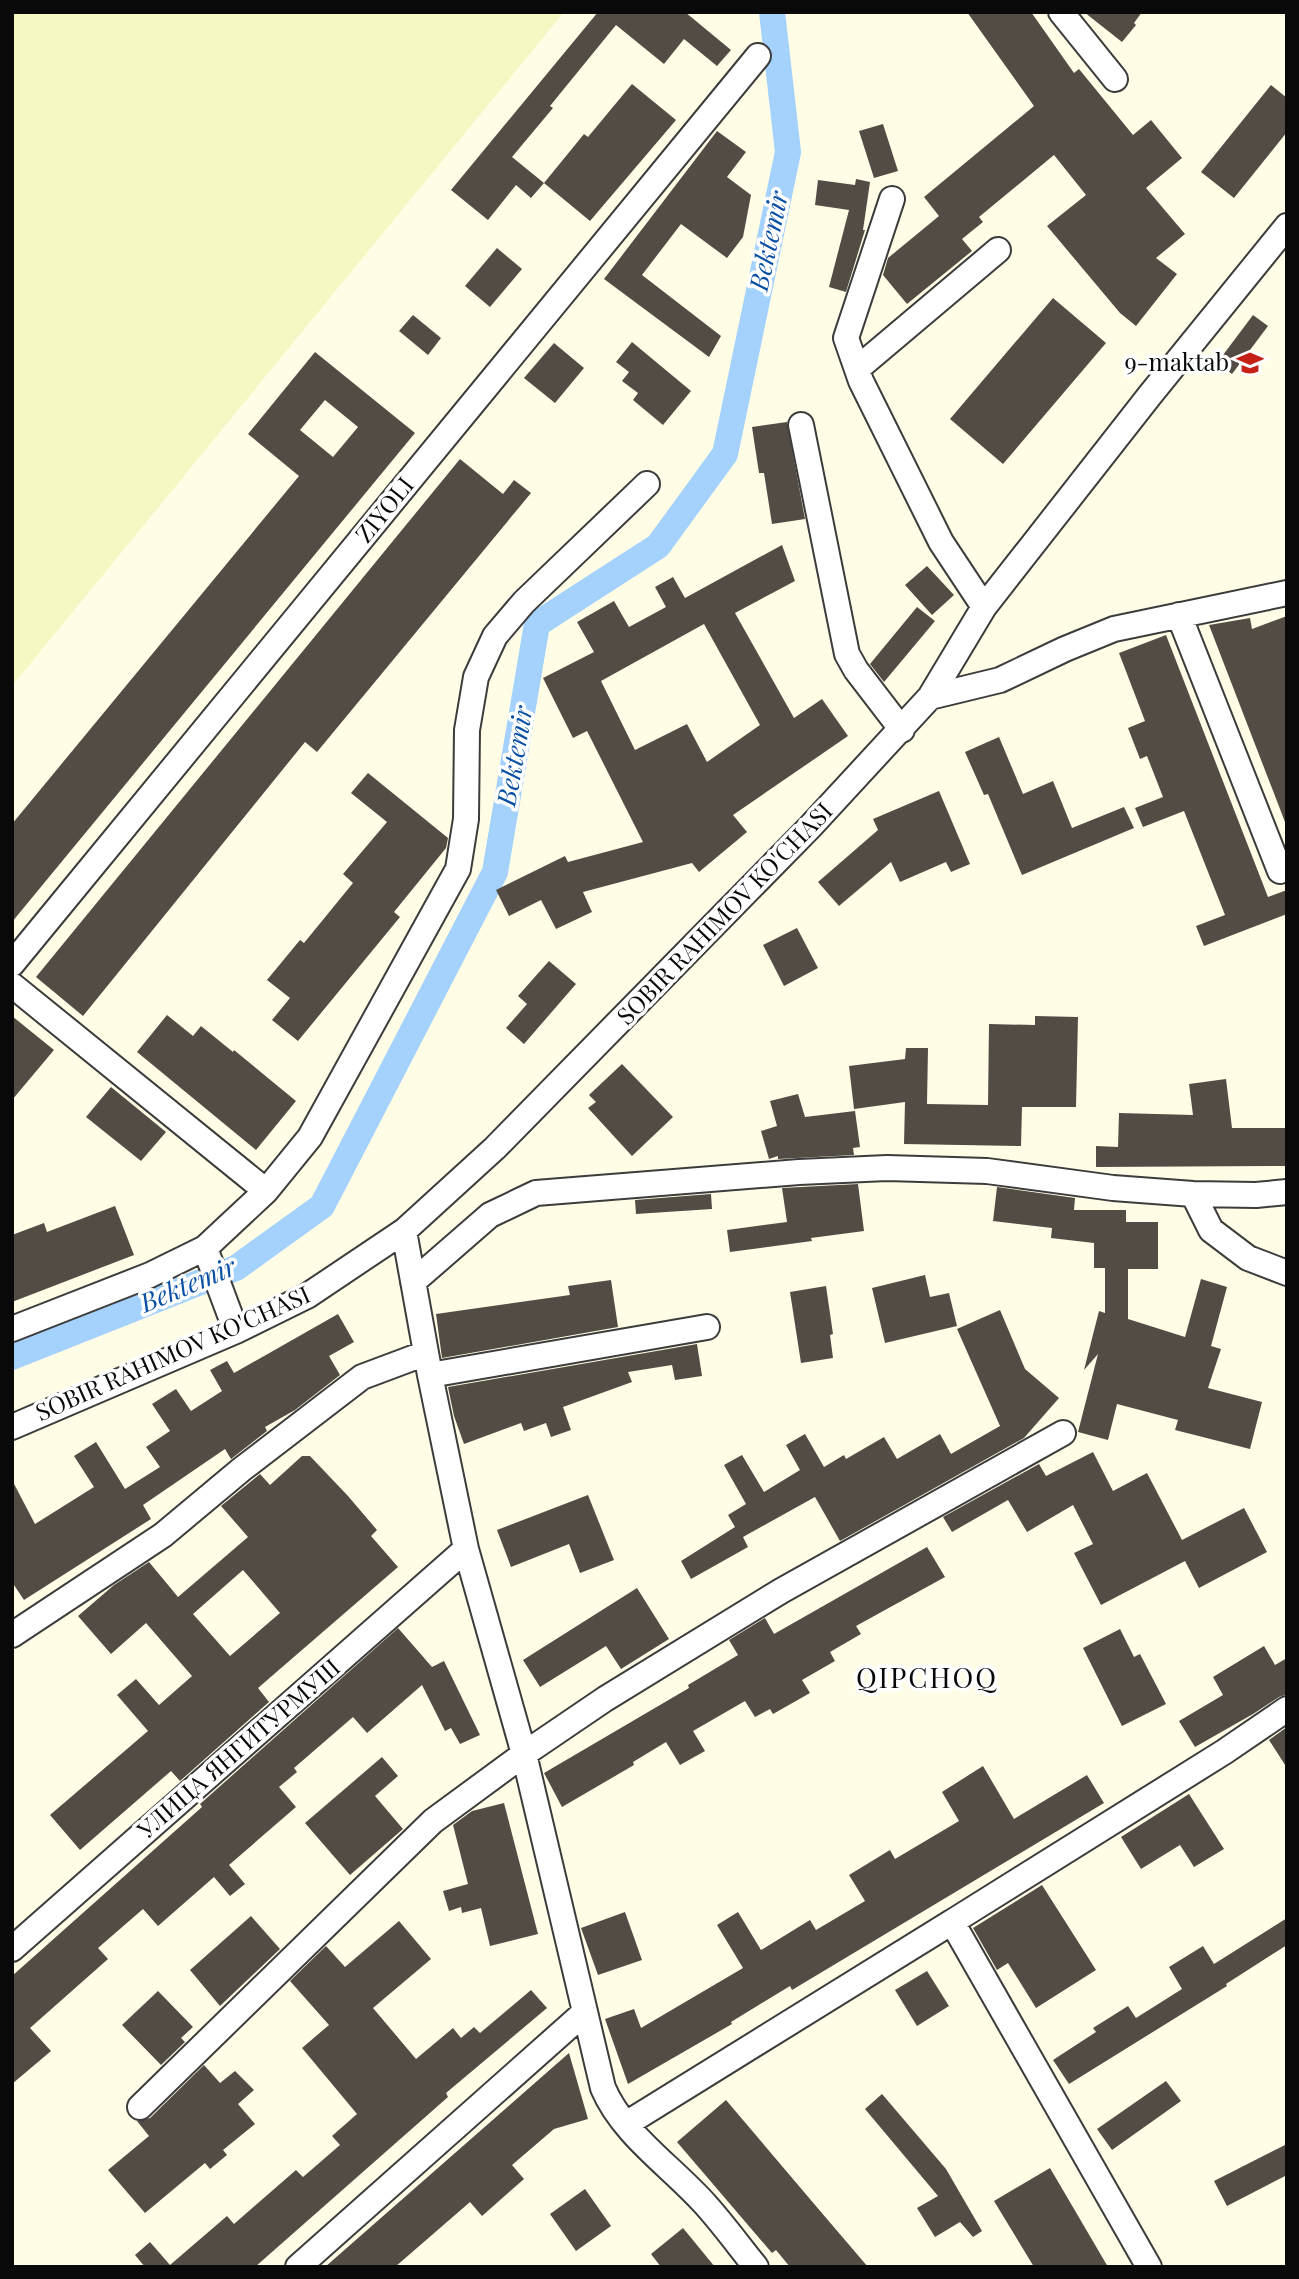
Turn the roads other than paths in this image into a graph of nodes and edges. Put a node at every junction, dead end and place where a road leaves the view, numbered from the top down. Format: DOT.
graph roads {
  1 [pos="1061,12"];
  2 [pos="758,56"];
  3 [pos="1115,79"];
  4 [pos="892,200"];
  5 [pos="1287,226"];
  6 [pos="999,250"];
  7 [pos="857,369"];
  8 [pos="801,425"];
  9 [pos="647,484"];
  10 [pos="1287,593"];
  11 [pos="984,607"];
  12 [pos="1179,615"];
  13 [pos="930,697"];
  14 [pos="902,730"];
  15 [pos="1280,871"];
  16 [pos="12,964"];
  17 [pos="12,985"];
  18 [pos="266,1191"];
  19 [pos="1287,1192"];
  20 [pos="1194,1194"];
  21 [pos="404,1231"];
  22 [pos="208,1257"];
  23 [pos="1287,1273"];
  24 [pos="413,1282"];
  25 [pos="707,1327"];
  26 [pos="12,1329"];
  27 [pos="236,1331"];
  28 [pos="428,1364"];
  29 [pos="12,1427"];
  30 [pos="1063,1433"];
  31 [pos="467,1549"];
  32 [pos="12,1635"];
  33 [pos="1287,1709"];
  34 [pos="524,1754"];
  35 [pos="951,1922"];
  36 [pos="12,1949"];
  37 [pos="585,2012"];
  38 [pos="140,2107"];
  39 [pos="626,2124"];
  40 [pos="298,2267"];
  41 [pos="756,2267"];
  42 [pos="1149,2267"];
  1 -- 3 [label="street"];
  2 -- 16 [label="street, ZIYOLI"];
  4 -- 7 [label="street"];
  5 -- 11 [label="street, SOBIR RAHIMOV KO'CHASI"];
  6 -- 7 [label="street"];
  7 -- 11 [label="street"];
  8 -- 14 [label="street"];
  9 -- 18 [label="street"];
  10 -- 12 [label="street"];
  11 -- 13 [label="street, SOBIR RAHIMOV KO'CHASI"];
  12 -- 13 [label="street"];
  12 -- 15 [label="street"];
  13 -- 14 [label="street, SOBIR RAHIMOV KO'CHASI"];
  14 -- 21 [label="street, SOBIR RAHIMOV KO'CHASI"];
  17 -- 18 [label="street"];
  18 -- 22 [label="street"];
  19 -- 20 [label="street"];
  20 -- 23 [label="street"];
  20 -- 24 [label="street"];
  21 -- 24 [label="street"];
  21 -- 27 [label="street, SOBIR RAHIMOV KO'CHASI"];
  22 -- 26 [label="street"];
  22 -- 27 [label="street"];
  24 -- 28 [label="street"];
  25 -- 28 [label="street"];
  27 -- 29 [label="street, SOBIR RAHIMOV KO'CHASI"];
  28 -- 31 [label="street"];
  28 -- 32 [label="street"];
  30 -- 34 [label="street"];
  31 -- 34 [label="street"];
  31 -- 36 [label="street, УЛИЦА ЯНГИТУРМУШ"];
  33 -- 35 [label="street"];
  34 -- 37 [label="street"];
  34 -- 38 [label="street"];
  35 -- 39 [label="street"];
  35 -- 42 [label="street"];
  37 -- 39 [label="street"];
  37 -- 40 [label="street"];
  39 -- 41 [label="street"];
}
